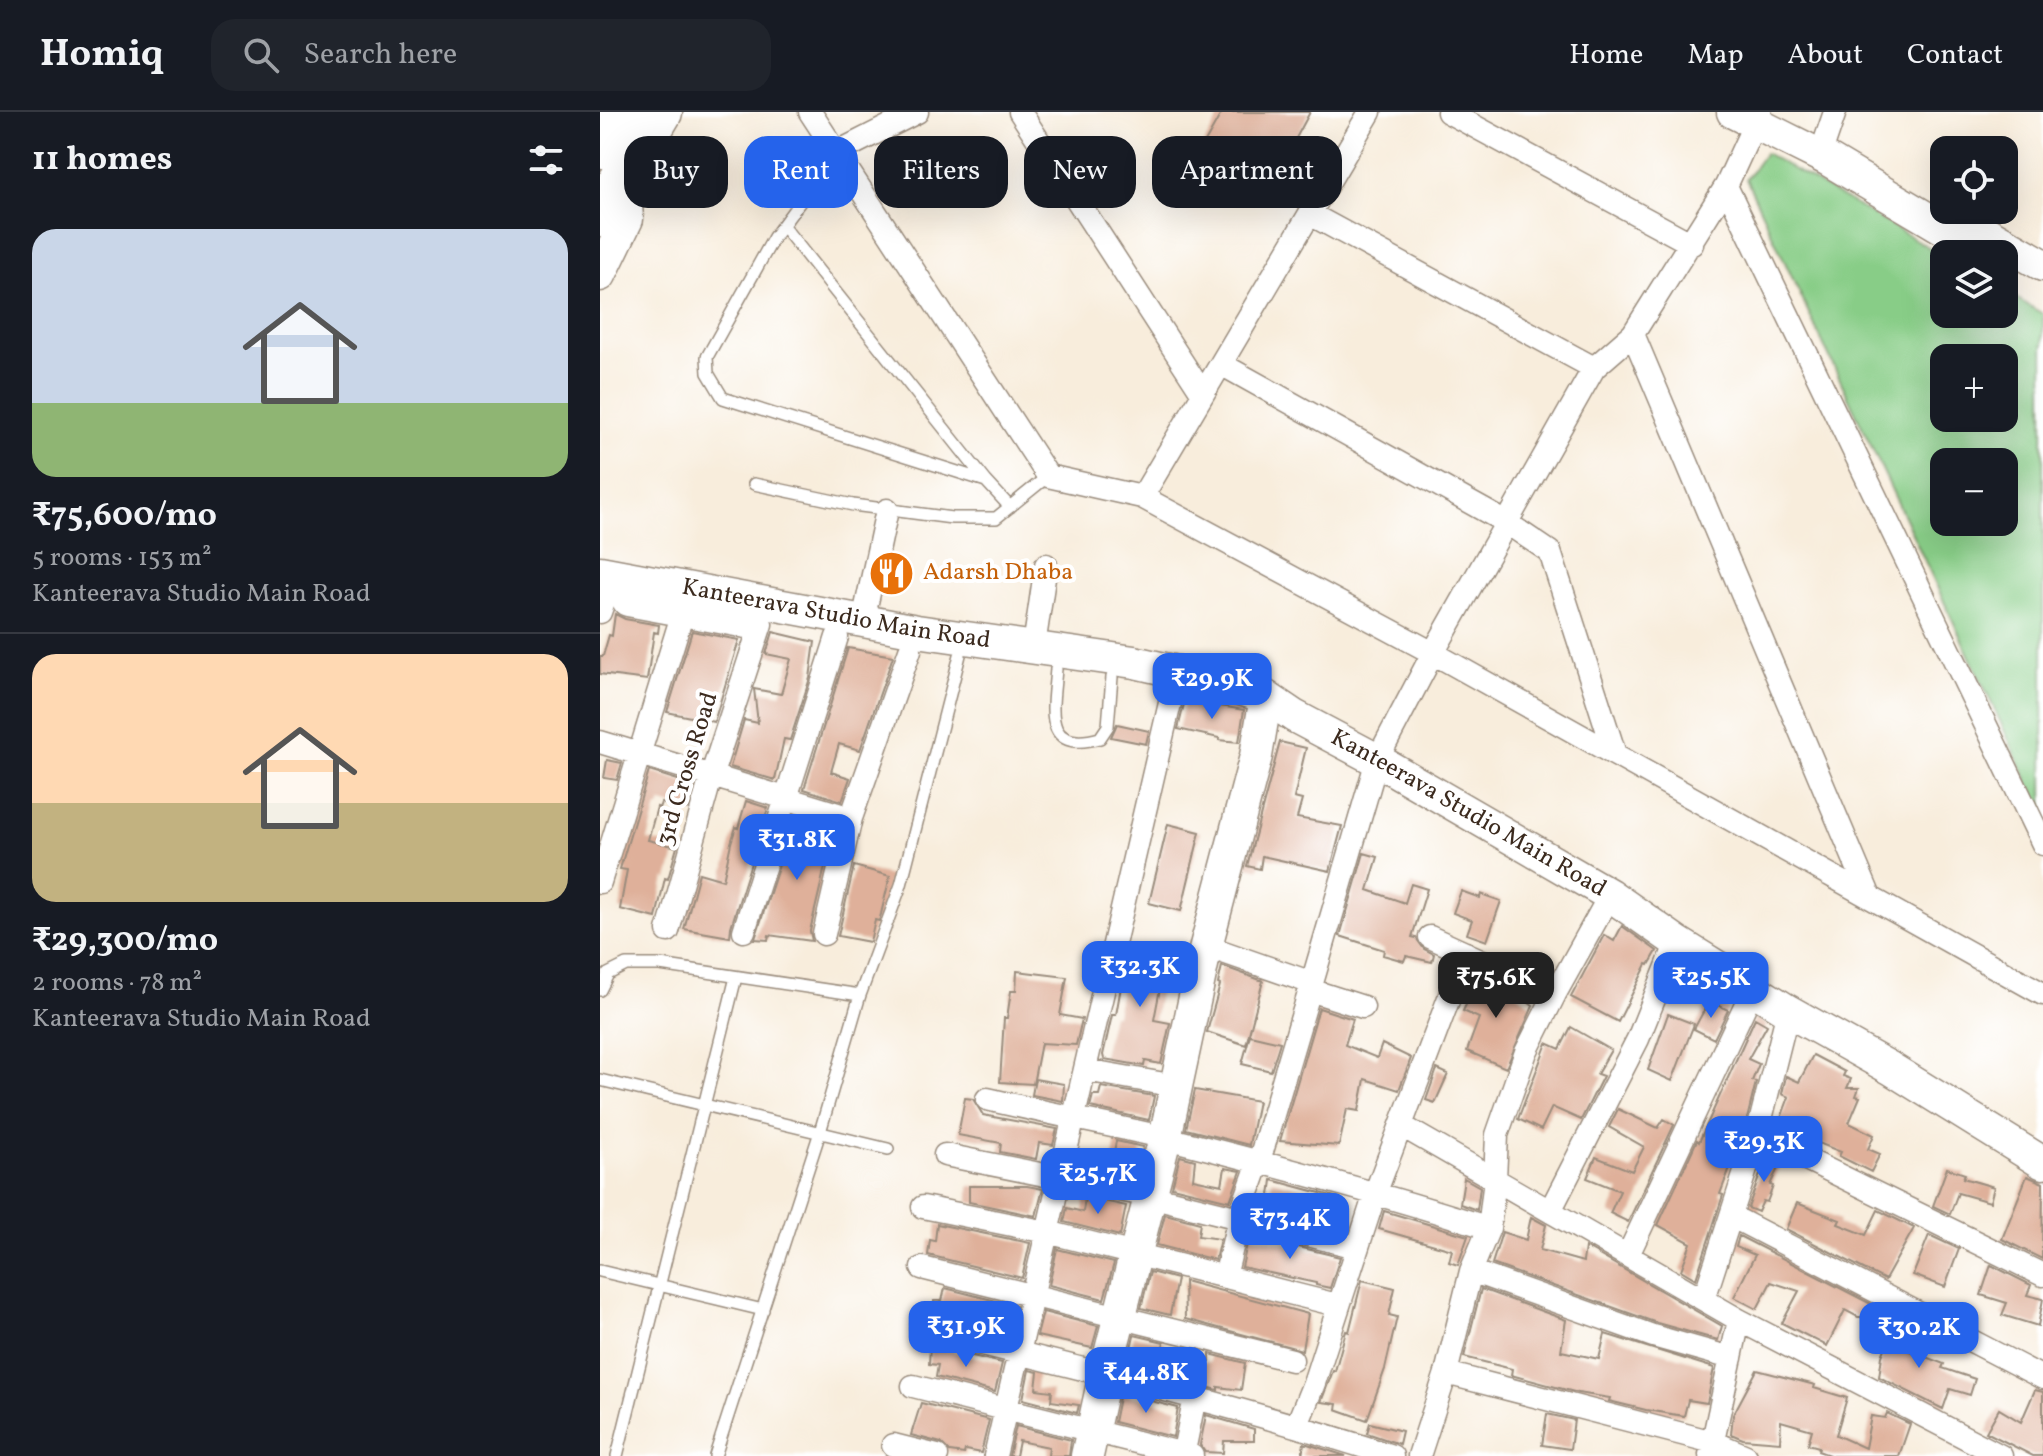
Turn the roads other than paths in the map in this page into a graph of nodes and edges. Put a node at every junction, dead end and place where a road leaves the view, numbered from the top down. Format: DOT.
graph roads {
  1 [pos="619,112"];
  2 [pos="661,112"];
  3 [pos="810,112"];
  4 [pos="917,112"];
  5 [pos="1020,112"];
  6 [pos="1370,112"];
  7 [pos="1448,112"];
  8 [pos="1755,115"];
  9 [pos="825,136"];
  10 [pos="1827,136"];
  11 [pos="858,142"];
  12 [pos="612,161"];
  13 [pos="1726,186"];
  14 [pos="858,187"];
  15 [pos="1930,203"];
  16 [pos="796,208"];
  17 [pos="1310,214"];
  18 [pos="600,215"];
  19 [pos="1960,224"];
  20 [pos="1965,224"];
  21 [pos="783,226"];
  22 [pos="1974,240"];
  23 [pos="1692,244"];
  24 [pos="2043,265"];
  25 [pos="2018,273"];
  26 [pos="600,275"];
  27 [pos="2043,288"];
  28 [pos="1633,334"];
  29 [pos="1221,364"];
  30 [pos="1594,368"];
  31 [pos="1203,394"];
  32 [pos="1048,476"];
  33 [pos="986,481"];
  34 [pos="754,484"];
  35 [pos="1142,497"];
  36 [pos="1010,507"];
  37 [pos="887,510"];
  38 [pos="1507,523"];
  39 [pos="1046,565"];
  40 [pos="602,593"];
  41 [pos="683,612"];
  42 [pos="761,624"];
  43 [pos="850,629"];
  44 [pos="1034,646"];
  45 [pos="910,650"];
  46 [pos="1433,653"];
  47 [pos="960,655"];
  48 [pos="1056,669"];
  49 [pos="1177,673"];
  50 [pos="1112,677"];
  51 [pos="1266,697"];
  52 [pos="600,742"];
  53 [pos="1615,754"];
  54 [pos="640,756"];
  55 [pos="1377,760"];
  56 [pos="711,777"];
  57 [pos="786,799"];
  58 [pos="851,818"];
  59 [pos="2043,844"];
  60 [pos="600,882"];
  61 [pos="1610,895"];
  62 [pos="1870,897"];
  63 [pos="668,931"];
  64 [pos="744,931"];
  65 [pos="824,934"];
  66 [pos="1430,937"];
  67 [pos="1677,942"];
  68 [pos="1206,946"];
  69 [pos="1466,953"];
  70 [pos="736,977"];
  71 [pos="1311,987"];
  72 [pos="1753,989"];
  73 [pos="600,990"];
  74 [pos="1555,994"];
  75 [pos="2043,994"];
  76 [pos="860,995"];
  77 [pos="1363,1007"];
  78 [pos="1788,1011"];
  79 [pos="1085,1070"];
  80 [pos="600,1080"];
  81 [pos="1176,1086"];
  82 [pos="987,1099"];
  83 [pos="706,1105"];
  84 [pos="1073,1119"];
  85 [pos="1402,1126"];
  86 [pos="820,1132"];
  87 [pos="1757,1135"];
  88 [pos="1165,1138"];
  89 [pos="888,1149"];
  90 [pos="945,1155"];
  91 [pos="1259,1162"];
  92 [pos="2043,1163"];
  93 [pos="1060,1177"];
  94 [pos="1495,1179"];
  95 [pos="1375,1194"];
  96 [pos="1150,1196"];
  97 [pos="923,1207"];
  98 [pos="1550,1211"];
  99 [pos="1731,1216"];
  100 [pos="1239,1218"];
  101 [pos="1489,1228"];
  102 [pos="1047,1232"];
  103 [pos="1357,1247"];
  104 [pos="1135,1255"];
  105 [pos="1628,1255"];
  106 [pos="922,1268"];
  107 [pos="600,1271"];
  108 [pos="1471,1271"];
  109 [pos="2043,1275"];
  110 [pos="1225,1277"];
  111 [pos="660,1284"];
  112 [pos="1032,1297"];
  113 [pos="1704,1299"];
  114 [pos="1337,1305"];
  115 [pos="763,1310"];
  116 [pos="1119,1319"];
  117 [pos="1739,1320"];
  118 [pos="921,1329"];
  119 [pos="1019,1353"];
  120 [pos="1731,1358"];
  121 [pos="1292,1360"];
  122 [pos="1446,1373"];
  123 [pos="1105,1374"];
  124 [pos="2043,1378"];
  125 [pos="913,1386"];
  126 [pos="1195,1397"];
  127 [pos="1006,1409"];
  128 [pos="1297,1425"];
  129 [pos="1091,1444"];
  130 [pos="893,1445"];
  131 [pos="1711,1449"];
  132 [pos="1186,1455"];
  133 [pos="617,1456"];
  134 [pos="715,1456"];
  135 [pos="937,1456"];
  136 [pos="995,1456"];
  137 [pos="1392,1456"];
  138 [pos="1419,1456"];
  139 [pos="1746,1456"];
  140 [pos="2001,1456"];
  1 -- 12 [label="highway"];
  2 -- 12 [label="highway"];
  3 -- 9 [label="street"];
  4 -- 11 [label="street"];
  5 -- 31 [label="street"];
  6 -- 17 [label="street"];
  7 -- 23 [label="street"];
  8 -- 10 [label="main road"];
  8 -- 13 [label="street"];
  10 -- 15 [label="main road"];
  12 -- 18 [label="highway"];
  12 -- 26 [label="main road"];
  13 -- 23 [label="street"];
  13 -- 59 [label="street"];
  14 -- 32 [label="street"];
  16 -- 21 [label="lane"];
  17 -- 29 [label="street"];
  17 -- 30 [label="street"];
  19 -- 22 [label="main road"];
  20 -- 24 [label="main road"];
  21 -- 33 [label="lane"];
  21 -- 33 [label="lane"];
  23 -- 28 [label="street"];
  25 -- 27 [label="main road"];
  28 -- 30 [label="street"];
  28 -- 62 [label="street"];
  29 -- 31 [label="street"];
  29 -- 38 [label="street"];
  30 -- 38 [label="street"];
  31 -- 35 [label="street"];
  32 -- 35 [label="street"];
  32 -- 36 [label="lane"];
  33 -- 36 [label="lane"];
  34 -- 37 [label="lane"];
  35 -- 46 [label="street"];
  36 -- 37 [label="lane"];
  37 -- 43 [label="street"];
  38 -- 46 [label="street"];
  38 -- 53 [label="street"];
  39 -- 44 [label="street"];
  40 -- 41 [label="main road"];
  40 -- 43 [label="main road, Kanteerava Studio Main Road"];
  41 -- 42 [label="main road"];
  41 -- 54 [label="street"];
  42 -- 43 [label="main road"];
  42 -- 56 [label="street, 3rd Cross Road"];
  43 -- 44 [label="main road, Kanteerava Studio Main Road"];
  43 -- 45 [label="main road"];
  43 -- 57 [label="street"];
  44 -- 49 [label="main road, Kanteerava Studio Main Road"];
  45 -- 47 [label="main road"];
  45 -- 58 [label="street"];
  46 -- 53 [label="street"];
  46 -- 55 [label="street"];
  47 -- 48 [label="main road"];
  47 -- 76 [label="lane"];
  48 -- 50 [label="main road"];
  48 -- 50 [label="lane"];
  49 -- 50 [label="main road"];
  49 -- 51 [label="main road, Kanteerava Studio Main Road"];
  49 -- 79 [label="street"];
  51 -- 55 [label="main road, Kanteerava Studio Main Road"];
  51 -- 68 [label="main road"];
  52 -- 54 [label="street"];
  53 -- 62 [label="street"];
  54 -- 56 [label="street"];
  54 -- 60 [label="street"];
  55 -- 61 [label="main road, Kanteerava Studio Main Road"];
  55 -- 71 [label="street"];
  56 -- 57 [label="street"];
  56 -- 63 [label="street, 3rd Cross Road"];
  57 -- 58 [label="street"];
  57 -- 64 [label="street"];
  58 -- 65 [label="street"];
  61 -- 67 [label="main road, Kanteerava Studio Main Road"];
  61 -- 74 [label="street"];
  62 -- 75 [label="street"];
  66 -- 69 [label="street"];
  67 -- 72 [label="main road, Kanteerava Studio Main Road"];
  67 -- 98 [label="street"];
  68 -- 71 [label="street"];
  68 -- 81 [label="main road"];
  69 -- 74 [label="street"];
  69 -- 85 [label="street"];
  70 -- 73 [label="lane"];
  70 -- 76 [label="lane"];
  70 -- 83 [label="lane"];
  71 -- 77 [label="street"];
  71 -- 91 [label="street"];
  72 -- 78 [label="main road, Kanteerava Studio Main Road"];
  72 -- 105 [label="street"];
  74 -- 94 [label="street"];
  76 -- 86 [label="lane"];
  78 -- 87 [label="street"];
  78 -- 92 [label="main road, Kanteerava Studio Main Road"];
  79 -- 81 [label="street"];
  79 -- 84 [label="street"];
  80 -- 83 [label="lane"];
  81 -- 88 [label="main road"];
  82 -- 84 [label="street"];
  83 -- 86 [label="lane"];
  83 -- 111 [label="lane"];
  84 -- 88 [label="street"];
  84 -- 93 [label="street"];
  85 -- 94 [label="street"];
  85 -- 95 [label="street"];
  86 -- 89 [label="lane"];
  86 -- 115 [label="lane"];
  87 -- 99 [label="street"];
  87 -- 109 [label="street"];
  88 -- 91 [label="street"];
  88 -- 96 [label="main road"];
  90 -- 93 [label="street"];
  91 -- 95 [label="street"];
  91 -- 100 [label="street"];
  93 -- 96 [label="street"];
  93 -- 102 [label="street"];
  94 -- 98 [label="street"];
  94 -- 101 [label="street"];
  95 -- 101 [label="street"];
  95 -- 103 [label="street"];
  96 -- 100 [label="street"];
  96 -- 104 [label="main road"];
  97 -- 102 [label="street"];
  98 -- 105 [label="street"];
  99 -- 113 [label="street"];
  99 -- 124 [label="street"];
  100 -- 103 [label="street"];
  100 -- 110 [label="street"];
  101 -- 108 [label="street"];
  102 -- 104 [label="street"];
  102 -- 112 [label="street"];
  103 -- 114 [label="street"];
  104 -- 110 [label="street"];
  104 -- 116 [label="main road"];
  105 -- 113 [label="street"];
  106 -- 112 [label="street"];
  107 -- 111 [label="lane"];
  108 -- 120 [label="street"];
  108 -- 122 [label="street"];
  110 -- 114 [label="street"];
  111 -- 115 [label="lane"];
  111 -- 133 [label="lane"];
  112 -- 116 [label="street"];
  112 -- 119 [label="street"];
  113 -- 117 [label="street"];
  114 -- 128 [label="street"];
  115 -- 134 [label="lane"];
  116 -- 121 [label="street"];
  116 -- 123 [label="main road"];
  117 -- 120 [label="street"];
  117 -- 140 [label="street"];
  118 -- 119 [label="street"];
  119 -- 123 [label="street"];
  119 -- 127 [label="street"];
  120 -- 131 [label="street"];
  122 -- 131 [label="street"];
  122 -- 138 [label="street"];
  123 -- 126 [label="street"];
  123 -- 129 [label="main road"];
  125 -- 127 [label="street"];
  126 -- 128 [label="street"];
  126 -- 132 [label="street"];
  127 -- 129 [label="street"];
  127 -- 136 [label="street"];
  128 -- 137 [label="street"];
  129 -- 132 [label="street"];
  130 -- 135 [label="street"];
  131 -- 139 [label="street"];
}
